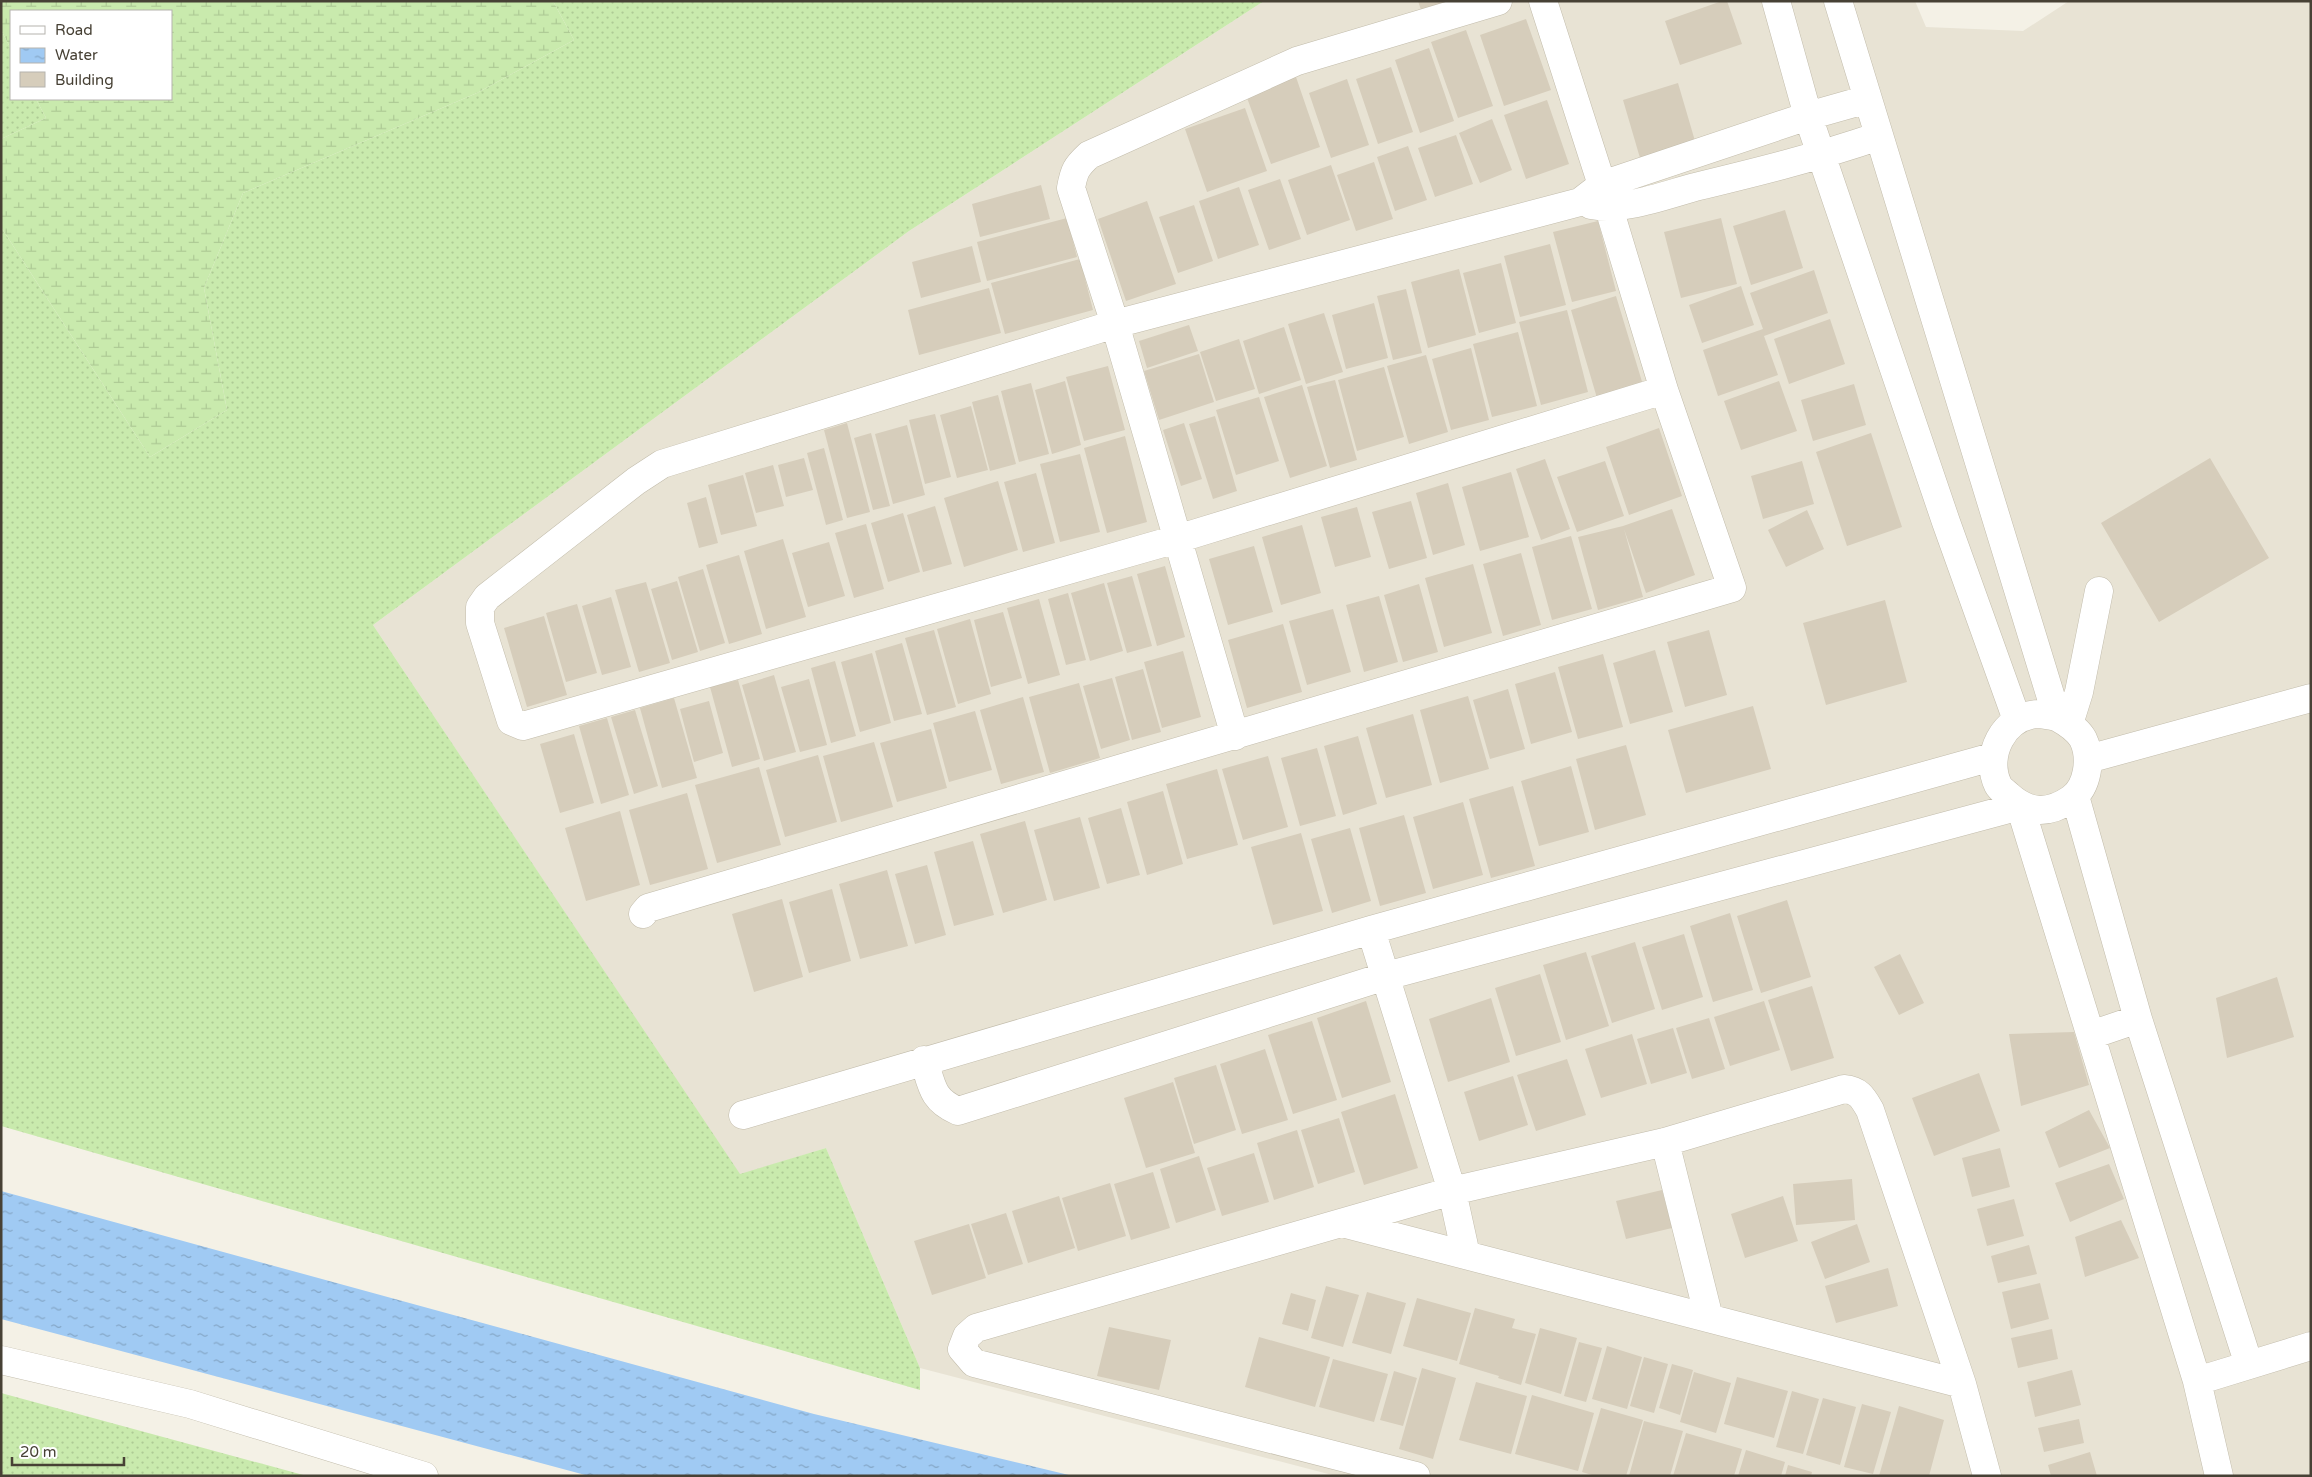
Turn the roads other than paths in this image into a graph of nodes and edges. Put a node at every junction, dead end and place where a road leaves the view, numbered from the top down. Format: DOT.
graph roads {
  1 [pos="1498,1"];
  2 [pos="1543,1"];
  3 [pos="1776,1"];
  4 [pos="1838,1"];
  5 [pos="1868,99"];
  6 [pos="1808,116"];
  7 [pos="1879,136"];
  8 [pos="1822,156"];
  9 [pos="1605,196"];
  10 [pos="1115,324"];
  11 [pos="1664,390"];
  12 [pos="1178,539"];
  13 [pos="2099,591"];
  14 [pos="2311,698"];
  15 [pos="2018,720"];
  16 [pos="2063,720"];
  17 [pos="1235,736"];
  18 [pos="1992,757"];
  19 [pos="2088,759"];
  20 [pos="2075,796"];
  21 [pos="2020,806"];
  22 [pos="643,914"];
  23 [pos="1371,930"];
  24 [pos="1386,976"];
  25 [pos="2138,1019"];
  26 [pos="2091,1035"];
  27 [pos="924,1060"];
  28 [pos="743,1115"];
  29 [pos="1665,1142"];
  30 [pos="1452,1191"];
  31 [pos="1342,1223"];
  32 [pos="1466,1255"];
  33 [pos="1709,1318"];
  34 [pos="2311,1346"];
  35 [pos="1,1360"];
  36 [pos="2249,1365"];
  37 [pos="2197,1381"];
  38 [pos="1962,1384"];
  39 [pos="424,1476"];
  40 [pos="1416,1476"];
  41 [pos="1987,1476"];
  42 [pos="2220,1476"];
  1 -- 10 [label="street"];
  2 -- 9 [label="street"];
  3 -- 6 [label="street"];
  4 -- 5 [label="street"];
  5 -- 6 [label="street"];
  5 -- 7 [label="street"];
  6 -- 8 [label="street"];
  6 -- 9 [label="street"];
  7 -- 8 [label="street"];
  7 -- 16 [label="street"];
  8 -- 9 [label="street"];
  8 -- 15 [label="street"];
  9 -- 10 [label="street"];
  9 -- 11 [label="street"];
  10 -- 12 [label="street"];
  10 -- 12 [label="street"];
  11 -- 12 [label="street"];
  11 -- 17 [label="street"];
  12 -- 17 [label="street"];
  13 -- 16 [label="street"];
  14 -- 19 [label="street"];
  15 -- 16 [label="street"];
  15 -- 18 [label="street"];
  16 -- 19 [label="street"];
  17 -- 22 [label="street"];
  18 -- 21 [label="street"];
  18 -- 23 [label="street"];
  19 -- 20 [label="street"];
  20 -- 21 [label="street"];
  20 -- 25 [label="street"];
  21 -- 24 [label="street"];
  21 -- 26 [label="street"];
  23 -- 24 [label="street"];
  23 -- 27 [label="street"];
  24 -- 27 [label="street"];
  24 -- 30 [label="street"];
  25 -- 26 [label="street"];
  25 -- 36 [label="street"];
  26 -- 37 [label="street"];
  27 -- 28 [label="street"];
  29 -- 30 [label="street"];
  29 -- 33 [label="street"];
  29 -- 38 [label="street"];
  30 -- 31 [label="street"];
  30 -- 32 [label="street"];
  31 -- 32 [label="street"];
  31 -- 40 [label="street"];
  32 -- 33 [label="street"];
  33 -- 38 [label="street"];
  34 -- 36 [label="street"];
  35 -- 39 [label="street"];
  36 -- 37 [label="street"];
  37 -- 42 [label="street"];
  38 -- 41 [label="street"];
}
